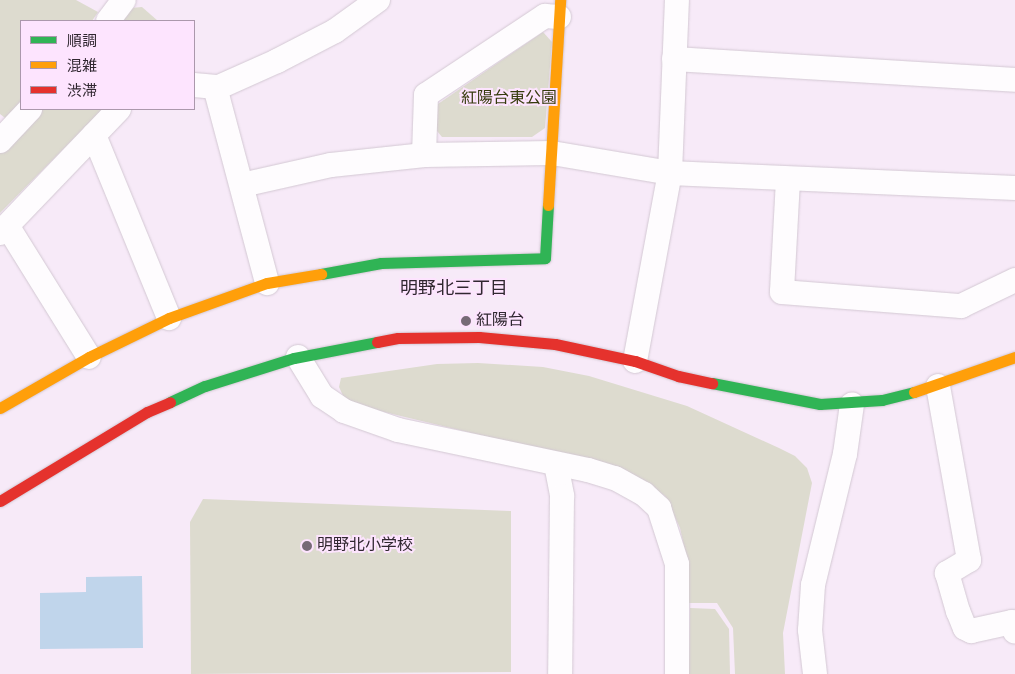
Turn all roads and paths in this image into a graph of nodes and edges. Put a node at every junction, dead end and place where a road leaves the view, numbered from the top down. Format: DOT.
graph roads {
  1 [pos="124,0"];
  2 [pos="378,0"];
  3 [pos="677,0"];
  4 [pos="559,8"];
  5 [pos="109,20"];
  6 [pos="674,59"];
  7 [pos="1015,80"];
  8 [pos="204,86"];
  9 [pos="29,110"];
  10 [pos="118,110"];
  11 [pos="94,135"];
  12 [pos="0,141"];
  13 [pos="552,153"];
  14 [pos="424,155"];
  15 [pos="670,173"];
  16 [pos="788,180"];
  17 [pos="242,184"];
  18 [pos="1015,188"];
  19 [pos="4,230"];
  20 [pos="1015,280"];
  21 [pos="267,283"];
  22 [pos="169,318"];
  23 [pos="1015,356"];
  24 [pos="89,357"];
  25 [pos="298,357"];
  26 [pos="636,361"];
  27 [pos="938,386"];
  28 [pos="852,404"];
  29 [pos="1,405"];
  30 [pos="556,464"];
  31 [pos="0,501"];
  32 [pos="1015,632"];
  33 [pos="560,674"];
  34 [pos="677,674"];
  35 [pos="815,674"];
  1 -- 5 [label="street"];
  2 -- 8 [label="street"];
  3 -- 6 [label="street"];
  4 -- 13 [label="street"];
  4 -- 14 [label="street"];
  6 -- 7 [label="street"];
  6 -- 15 [label="street"];
  8 -- 17 [label="street"];
  9 -- 12 [label="street"];
  10 -- 11 [label="street"];
  11 -- 19 [label="street"];
  11 -- 22 [label="street"];
  13 -- 14 [label="street"];
  13 -- 15 [label="street"];
  13 -- 21 [label="street"];
  14 -- 17 [label="street"];
  15 -- 16 [label="street"];
  15 -- 26 [label="street"];
  16 -- 18 [label="street"];
  16 -- 20 [label="street"];
  17 -- 21 [label="street"];
  19 -- 24 [label="street"];
  21 -- 22 [label="street"];
  22 -- 24 [label="street"];
  23 -- 27 [label="street"];
  24 -- 29 [label="street"];
  25 -- 26 [label="street"];
  25 -- 30 [label="street"];
  25 -- 31 [label="street"];
  26 -- 28 [label="street"];
  27 -- 28 [label="street"];
  27 -- 32 [label="street"];
  28 -- 35 [label="street"];
  30 -- 33 [label="street"];
  30 -- 34 [label="street"];
}
